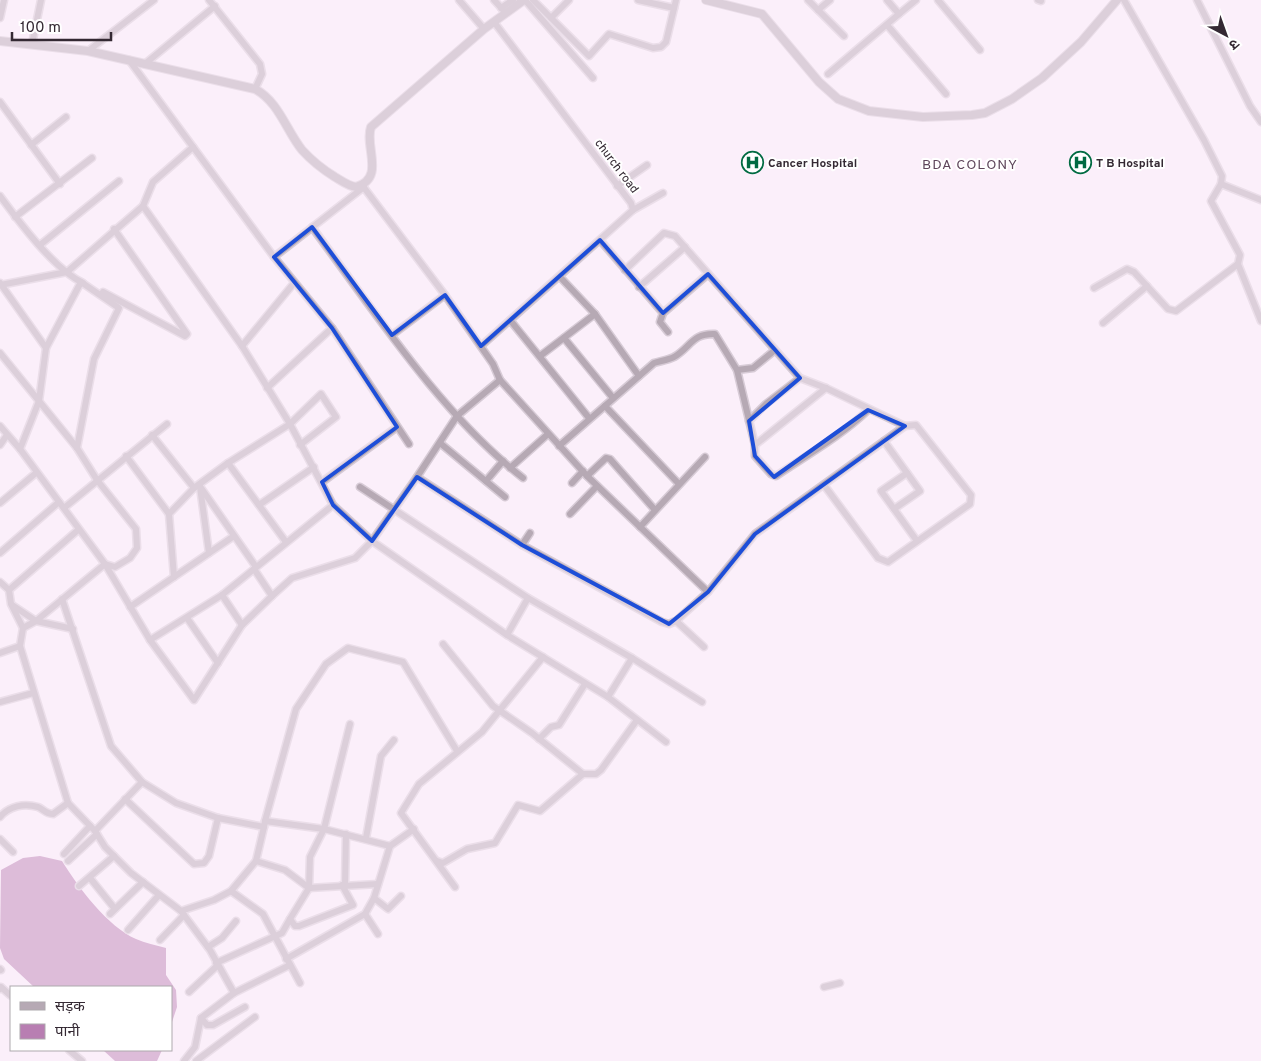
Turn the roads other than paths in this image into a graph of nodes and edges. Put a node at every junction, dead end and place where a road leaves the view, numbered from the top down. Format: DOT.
graph roads {
  1 [pos="41,0"];
  2 [pos="141,0"];
  3 [pos="154,0"];
  4 [pos="209,0"];
  5 [pos="459,0"];
  6 [pos="494,0"];
  7 [pos="513,0"];
  8 [pos="525,0"];
  9 [pos="533,0"];
  10 [pos="568,0"];
  11 [pos="638,0"];
  12 [pos="676,0"];
  13 [pos="706,0"];
  14 [pos="808,0"];
  15 [pos="830,0"];
  16 [pos="886,0"];
  17 [pos="916,0"];
  18 [pos="938,0"];
  19 [pos="1117,0"];
  20 [pos="1124,0"];
  21 [pos="1197,0"];
  22 [pos="733,3"];
  23 [pos="2,4"];
  24 [pos="148,5"];
  25 [pos="215,6"];
  26 [pos="674,8"];
  27 [pos="818,10"];
  28 [pos="504,11"];
  29 [pos="899,14"];
  30 [pos="0,18"];
  31 [pos="551,18"];
  32 [pos="494,22"];
  33 [pos="887,24"];
  34 [pos="484,29"];
  35 [pos="844,36"];
  36 [pos="0,41"];
  37 [pos="32,44"];
  38 [pos="980,50"];
  39 [pos="88,51"];
  40 [pos="129,60"];
  41 [pos="146,63"];
  42 [pos="828,74"];
  43 [pos="593,78"];
  44 [pos="255,89"];
  45 [pos="946,94"];
  46 [pos="0,102"];
  47 [pos="66,118"];
  48 [pos="1261,122"];
  49 [pos="31,145"];
  50 [pos="192,147"];
  51 [pos="92,158"];
  52 [pos="647,165"];
  53 [pos="119,182"];
  54 [pos="60,184"];
  55 [pos="1221,184"];
  56 [pos="363,186"];
  57 [pos="617,186"];
  58 [pos="663,193"];
  59 [pos="0,196"];
  60 [pos="1261,200"];
  61 [pos="143,206"];
  62 [pos="633,210"];
  63 [pos="15,217"];
  64 [pos="312,228"];
  65 [pos="114,229"];
  66 [pos="600,240"];
  67 [pos="40,245"];
  68 [pos="685,247"];
  69 [pos="274,257"];
  70 [pos="1238,264"];
  71 [pos="624,270"];
  72 [pos="67,272"];
  73 [pos="708,274"];
  74 [pos="560,277"];
  75 [pos="81,282"];
  76 [pos="294,283"];
  77 [pos="0,285"];
  78 [pos="1147,286"];
  79 [pos="639,287"];
  80 [pos="1094,288"];
  81 [pos="445,294"];
  82 [pos="663,313"];
  83 [pos="595,314"];
  84 [pos="510,320"];
  85 [pos="1261,321"];
  86 [pos="1104,323"];
  87 [pos="332,328"];
  88 [pos="668,332"];
  89 [pos="392,335"];
  90 [pos="564,338"];
  91 [pos="242,346"];
  92 [pos="480,346"];
  93 [pos="46,348"];
  94 [pos="774,350"];
  95 [pos="0,352"];
  96 [pos="540,356"];
  97 [pos="737,370"];
  98 [pos="639,376"];
  99 [pos="800,378"];
  100 [pos="500,380"];
  101 [pos="267,388"];
  102 [pos="826,388"];
  103 [pos="613,398"];
  104 [pos="39,401"];
  105 [pos="605,406"];
  106 [pos="868,410"];
  107 [pos="456,416"];
  108 [pos="590,418"];
  109 [pos="749,421"];
  110 [pos="167,424"];
  111 [pos="290,424"];
  112 [pos="0,426"];
  113 [pos="904,426"];
  114 [pos="397,427"];
  115 [pos="548,434"];
  116 [pos="7,435"];
  117 [pos="152,435"];
  118 [pos="884,441"];
  119 [pos="410,444"];
  120 [pos="440,444"];
  121 [pos="0,445"];
  122 [pos="300,445"];
  123 [pos="755,445"];
  124 [pos="559,446"];
  125 [pos="77,448"];
  126 [pos="20,449"];
  127 [pos="126,456"];
  128 [pos="705,457"];
  129 [pos="503,461"];
  130 [pos="228,463"];
  131 [pos="314,467"];
  132 [pos="510,468"];
  133 [pos="36,472"];
  134 [pos="585,474"];
  135 [pos="907,474"];
  136 [pos="417,477"];
  137 [pos="523,478"];
  138 [pos="97,480"];
  139 [pos="486,481"];
  140 [pos="322,482"];
  141 [pos="572,483"];
  142 [pos="678,483"];
  143 [pos="824,485"];
  144 [pos="197,486"];
  145 [pos="360,486"];
  146 [pos="597,486"];
  147 [pos="505,497"];
  148 [pos="59,502"];
  149 [pos="0,503"];
  150 [pos="259,505"];
  151 [pos="333,505"];
  152 [pos="64,508"];
  153 [pos="894,509"];
  154 [pos="394,510"];
  155 [pos="655,510"];
  156 [pos="169,514"];
  157 [pos="570,514"];
  158 [pos="640,527"];
  159 [pos="78,530"];
  160 [pos="530,533"];
  161 [pos="234,536"];
  162 [pos="372,541"];
  163 [pos="917,541"];
  164 [pos="286,542"];
  165 [pos="522,545"];
  166 [pos="0,553"];
  167 [pos="209,553"];
  168 [pos="105,564"];
  169 [pos="255,568"];
  170 [pos="174,577"];
  171 [pos="0,582"];
  172 [pos="9,590"];
  173 [pos="708,592"];
  174 [pos="222,595"];
  175 [pos="272,596"];
  176 [pos="528,598"];
  177 [pos="62,599"];
  178 [pos="11,604"];
  179 [pos="130,607"];
  180 [pos="186,618"];
  181 [pos="676,620"];
  182 [pos="36,621"];
  183 [pos="242,625"];
  184 [pos="23,628"];
  185 [pos="73,629"];
  186 [pos="507,635"];
  187 [pos="150,640"];
  188 [pos="443,644"];
  189 [pos="20,646"];
  190 [pos="704,646"];
  191 [pos="0,653"];
  192 [pos="543,657"];
  193 [pos="632,658"];
  194 [pos="218,663"];
  195 [pos="585,684"];
  196 [pos="33,693"];
  197 [pos="608,696"];
  198 [pos="0,702"];
  199 [pos="702,702"];
  200 [pos="499,712"];
  201 [pos="637,720"];
  202 [pos="350,724"];
  203 [pos="539,739"];
  204 [pos="394,740"];
  205 [pos="666,742"];
  206 [pos="457,750"];
  207 [pos="583,774"];
  208 [pos="142,782"];
  209 [pos="125,799"];
  210 [pos="68,804"];
  211 [pos="0,817"];
  212 [pos="218,818"];
  213 [pos="264,824"];
  214 [pos="324,829"];
  215 [pos="414,829"];
  216 [pos="94,830"];
  217 [pos="346,834"];
  218 [pos="366,838"];
  219 [pos="0,839"];
  220 [pos="390,846"];
  221 [pos="13,852"];
  222 [pos="64,854"];
  223 [pos="114,856"];
  224 [pos="68,861"];
  225 [pos="256,861"];
  226 [pos="437,861"];
  227 [pos="90,878"];
  228 [pos="143,882"];
  229 [pos="378,884"];
  230 [pos="344,885"];
  231 [pos="79,886"];
  232 [pos="455,886"];
  233 [pos="309,888"];
  234 [pos="231,891"];
  235 [pos="160,895"];
  236 [pos="402,896"];
  237 [pos="374,898"];
  238 [pos="115,908"];
  239 [pos="182,913"];
  240 [pos="110,914"];
  241 [pos="365,914"];
  242 [pos="290,919"];
  243 [pos="236,921"];
  244 [pos="128,930"];
  245 [pos="378,934"];
  246 [pos="276,937"];
  247 [pos="160,940"];
  248 [pos="208,947"];
  249 [pos="288,962"];
  250 [pos="217,964"];
  251 [pos="300,983"];
  252 [pos="840,983"];
  253 [pos="824,987"];
  254 [pos="0,989"];
  255 [pos="189,992"];
  256 [pos="234,993"];
  257 [pos="10,995"];
  258 [pos="245,1007"];
  259 [pos="255,1017"];
  260 [pos="201,1018"];
  261 [pos="71,1051"];
  262 [pos="82,1061"];
  263 [pos="184,1061"];
  264 [pos="196,1061"];
  1 -- 37 [label="street"];
  2 -- 24 [label="street"];
  3 -- 24 [label="street"];
  4 -- 25 [label="street"];
  5 -- 34 [label="street"];
  6 -- 28 [label="street"];
  7 -- 28 [label="street"];
  8 -- 28 [label="street"];
  8 -- 43 [label="street"];
  9 -- 31 [label="street"];
  10 -- 31 [label="street"];
  11 -- 26 [label="street"];
  12 -- 26 [label="street"];
  13 -- 22 [label="street"];
  14 -- 27 [label="street"];
  15 -- 27 [label="street"];
  16 -- 29 [label="street"];
  17 -- 29 [label="street"];
  18 -- 38 [label="street"];
  19 -- 22 [label="street"];
  20 -- 55 [label="street"];
  21 -- 48 [label="street"];
  23 -- 30 [label="street"];
  24 -- 39 [label="street"];
  25 -- 41 [label="street"];
  25 -- 44 [label="street"];
  26 -- 31 [label="street"];
  27 -- 35 [label="street"];
  28 -- 32 [label="street"];
  29 -- 33 [label="street"];
  32 -- 34 [label="street"];
  32 -- 57 [label="street, church road"];
  33 -- 42 [label="street"];
  33 -- 45 [label="street"];
  34 -- 56 [label="street"];
  36 -- 37 [label="street"];
  37 -- 39 [label="street"];
  39 -- 40 [label="street"];
  40 -- 41 [label="street"];
  40 -- 50 [label="street"];
  41 -- 44 [label="street"];
  44 -- 56 [label="street"];
  46 -- 49 [label="street"];
  47 -- 49 [label="street"];
  49 -- 54 [label="street"];
  50 -- 61 [label="street"];
  50 -- 69 [label="street"];
  51 -- 54 [label="street"];
  52 -- 57 [label="street"];
  53 -- 67 [label="street"];
  54 -- 63 [label="street"];
  55 -- 60 [label="street"];
  55 -- 70 [label="street"];
  56 -- 64 [label="street"];
  56 -- 81 [label="street"];
  57 -- 62 [label="street, church road"];
  58 -- 62 [label="street"];
  59 -- 63 [label="street"];
  61 -- 65 [label="street"];
  61 -- 91 [label="street"];
  62 -- 66 [label="street, church road"];
  63 -- 67 [label="street"];
  64 -- 69 [label="street"];
  64 -- 89 [label="street"];
  65 -- 72 [label="street"];
  65 -- 75 [label="street"];
  66 -- 71 [label="street"];
  66 -- 74 [label="street, church road"];
  67 -- 72 [label="street"];
  68 -- 71 [label="street"];
  68 -- 73 [label="street"];
  68 -- 79 [label="street"];
  69 -- 76 [label="street"];
  70 -- 78 [label="street"];
  70 -- 85 [label="street"];
  71 -- 79 [label="street"];
  72 -- 75 [label="street"];
  72 -- 77 [label="street"];
  73 -- 82 [label="street"];
  73 -- 94 [label="street"];
  74 -- 83 [label="street"];
  74 -- 84 [label="street, church road"];
  75 -- 93 [label="street"];
  75 -- 125 [label="street"];
  76 -- 87 [label="street"];
  76 -- 91 [label="street"];
  77 -- 93 [label="street"];
  78 -- 80 [label="street"];
  78 -- 86 [label="street"];
  79 -- 82 [label="street"];
  81 -- 89 [label="street"];
  81 -- 92 [label="street"];
  82 -- 88 [label="street"];
  83 -- 90 [label="street"];
  83 -- 98 [label="street"];
  84 -- 92 [label="street, church road"];
  84 -- 96 [label="street"];
  87 -- 101 [label="street"];
  87 -- 114 [label="street"];
  89 -- 107 [label="street"];
  90 -- 96 [label="street"];
  90 -- 103 [label="street"];
  91 -- 101 [label="street"];
  92 -- 100 [label="street"];
  93 -- 104 [label="street"];
  94 -- 97 [label="street"];
  94 -- 99 [label="street"];
  95 -- 104 [label="street"];
  96 -- 108 [label="street"];
  97 -- 98 [label="street"];
  97 -- 109 [label="street"];
  98 -- 103 [label="street"];
  99 -- 102 [label="street"];
  99 -- 109 [label="street"];
  100 -- 107 [label="street"];
  100 -- 115 [label="street"];
  101 -- 111 [label="street"];
  102 -- 106 [label="street"];
  102 -- 123 [label="street"];
  103 -- 105 [label="street"];
  104 -- 125 [label="street"];
  104 -- 126 [label="street"];
  105 -- 108 [label="street"];
  105 -- 142 [label="street"];
  106 -- 113 [label="street"];
  106 -- 123 [label="street"];
  107 -- 120 [label="street"];
  107 -- 129 [label="street"];
  108 -- 124 [label="street"];
  109 -- 123 [label="street"];
  110 -- 117 [label="street"];
  111 -- 122 [label="street"];
  111 -- 122 [label="street"];
  111 -- 130 [label="street"];
  112 -- 116 [label="street"];
  113 -- 118 [label="street"];
  113 -- 163 [label="street"];
  114 -- 119 [label="street"];
  114 -- 140 [label="street"];
  115 -- 124 [label="street"];
  115 -- 132 [label="street"];
  116 -- 121 [label="street"];
  116 -- 126 [label="street"];
  117 -- 127 [label="street"];
  117 -- 144 [label="street"];
  118 -- 135 [label="street"];
  118 -- 143 [label="street"];
  120 -- 136 [label="street"];
  120 -- 139 [label="street"];
  122 -- 131 [label="street"];
  124 -- 134 [label="street"];
  125 -- 138 [label="street"];
  126 -- 133 [label="street"];
  127 -- 138 [label="street"];
  127 -- 156 [label="street"];
  128 -- 142 [label="street"];
  129 -- 132 [label="street"];
  129 -- 139 [label="street"];
  130 -- 144 [label="street"];
  130 -- 150 [label="street"];
  131 -- 140 [label="street"];
  131 -- 150 [label="street"];
  132 -- 137 [label="street"];
  133 -- 148 [label="street"];
  133 -- 149 [label="street"];
  134 -- 141 [label="street"];
  134 -- 146 [label="street"];
  134 -- 155 [label="street"];
  135 -- 153 [label="street"];
  135 -- 153 [label="street"];
  136 -- 154 [label="street"];
  136 -- 165 [label="street"];
  138 -- 152 [label="street"];
  138 -- 168 [label="street"];
  139 -- 147 [label="street"];
  140 -- 151 [label="street"];
  142 -- 155 [label="street"];
  143 -- 163 [label="street"];
  143 -- 173 [label="street"];
  144 -- 156 [label="street"];
  144 -- 161 [label="street"];
  144 -- 167 [label="street"];
  145 -- 154 [label="street"];
  146 -- 157 [label="street"];
  146 -- 158 [label="street"];
  148 -- 152 [label="street"];
  148 -- 166 [label="street"];
  150 -- 164 [label="street"];
  151 -- 162 [label="street"];
  151 -- 164 [label="street"];
  152 -- 159 [label="street"];
  153 -- 163 [label="street"];
  154 -- 162 [label="street"];
  154 -- 176 [label="street"];
  155 -- 158 [label="street"];
  156 -- 170 [label="street"];
  158 -- 173 [label="street"];
  159 -- 168 [label="street"];
  159 -- 172 [label="street"];
  160 -- 165 [label="street"];
  161 -- 167 [label="street"];
  161 -- 169 [label="street"];
  162 -- 175 [label="street"];
  162 -- 186 [label="street"];
  164 -- 169 [label="street"];
  165 -- 181 [label="street"];
  167 -- 170 [label="street"];
  168 -- 177 [label="street"];
  168 -- 179 [label="street"];
  169 -- 174 [label="street"];
  169 -- 175 [label="street"];
  170 -- 179 [label="street"];
  171 -- 172 [label="street"];
  172 -- 178 [label="street"];
  173 -- 181 [label="street"];
  174 -- 180 [label="street"];
  174 -- 183 [label="street"];
  175 -- 183 [label="street"];
  176 -- 186 [label="street"];
  176 -- 193 [label="street"];
  177 -- 182 [label="street"];
  177 -- 185 [label="street"];
  178 -- 182 [label="street"];
  178 -- 184 [label="street"];
  179 -- 187 [label="street"];
  180 -- 187 [label="street"];
  180 -- 194 [label="street"];
  181 -- 190 [label="street"];
  182 -- 184 [label="street"];
  182 -- 185 [label="street"];
  183 -- 194 [label="street"];
  184 -- 189 [label="street"];
  185 -- 208 [label="street"];
  186 -- 192 [label="street"];
  187 -- 194 [label="street"];
  188 -- 200 [label="street"];
  189 -- 191 [label="street"];
  189 -- 196 [label="street"];
  192 -- 195 [label="street"];
  192 -- 200 [label="street"];
  193 -- 197 [label="street"];
  193 -- 199 [label="street"];
  195 -- 197 [label="street"];
  195 -- 203 [label="street"];
  196 -- 198 [label="street"];
  196 -- 210 [label="street"];
  197 -- 201 [label="street"];
  200 -- 203 [label="street"];
  200 -- 206 [label="street"];
  201 -- 205 [label="street"];
  201 -- 207 [label="street"];
  202 -- 214 [label="street"];
  203 -- 207 [label="street"];
  204 -- 218 [label="street"];
  206 -- 213 [label="street"];
  206 -- 215 [label="street"];
  207 -- 226 [label="street"];
  208 -- 209 [label="street"];
  208 -- 212 [label="street"];
  209 -- 212 [label="street"];
  209 -- 216 [label="street"];
  210 -- 211 [label="street"];
  210 -- 216 [label="street"];
  212 -- 213 [label="street"];
  213 -- 214 [label="street"];
  213 -- 225 [label="street"];
  214 -- 217 [label="street"];
  214 -- 233 [label="street"];
  215 -- 220 [label="street"];
  215 -- 226 [label="street"];
  216 -- 222 [label="street"];
  216 -- 223 [label="street"];
  216 -- 224 [label="street"];
  217 -- 218 [label="street"];
  217 -- 230 [label="street"];
  218 -- 220 [label="street"];
  219 -- 221 [label="street"];
  220 -- 229 [label="street"];
  223 -- 227 [label="street"];
  223 -- 228 [label="street"];
  225 -- 233 [label="street"];
  225 -- 234 [label="street"];
  226 -- 232 [label="street"];
  227 -- 231 [label="street"];
  227 -- 238 [label="street"];
  228 -- 235 [label="street"];
  228 -- 238 [label="street"];
  229 -- 230 [label="street"];
  229 -- 237 [label="street"];
  230 -- 233 [label="street"];
  230 -- 242 [label="street"];
  233 -- 242 [label="street"];
  234 -- 239 [label="street"];
  234 -- 246 [label="street"];
  235 -- 239 [label="street"];
  235 -- 244 [label="street"];
  236 -- 237 [label="street"];
  237 -- 241 [label="street"];
  238 -- 240 [label="street"];
  239 -- 247 [label="street"];
  239 -- 248 [label="street"];
  241 -- 245 [label="street"];
  241 -- 249 [label="street"];
  242 -- 246 [label="street"];
  243 -- 248 [label="street"];
  246 -- 249 [label="street"];
  246 -- 250 [label="street"];
  248 -- 250 [label="street"];
  249 -- 251 [label="street"];
  249 -- 256 [label="street"];
  250 -- 255 [label="street"];
  250 -- 256 [label="street"];
  252 -- 253 [label="street"];
  254 -- 257 [label="street"];
  256 -- 260 [label="street"];
  258 -- 260 [label="street"];
  259 -- 264 [label="street"];
  260 -- 263 [label="street"];
  261 -- 262 [label="street"];
}
